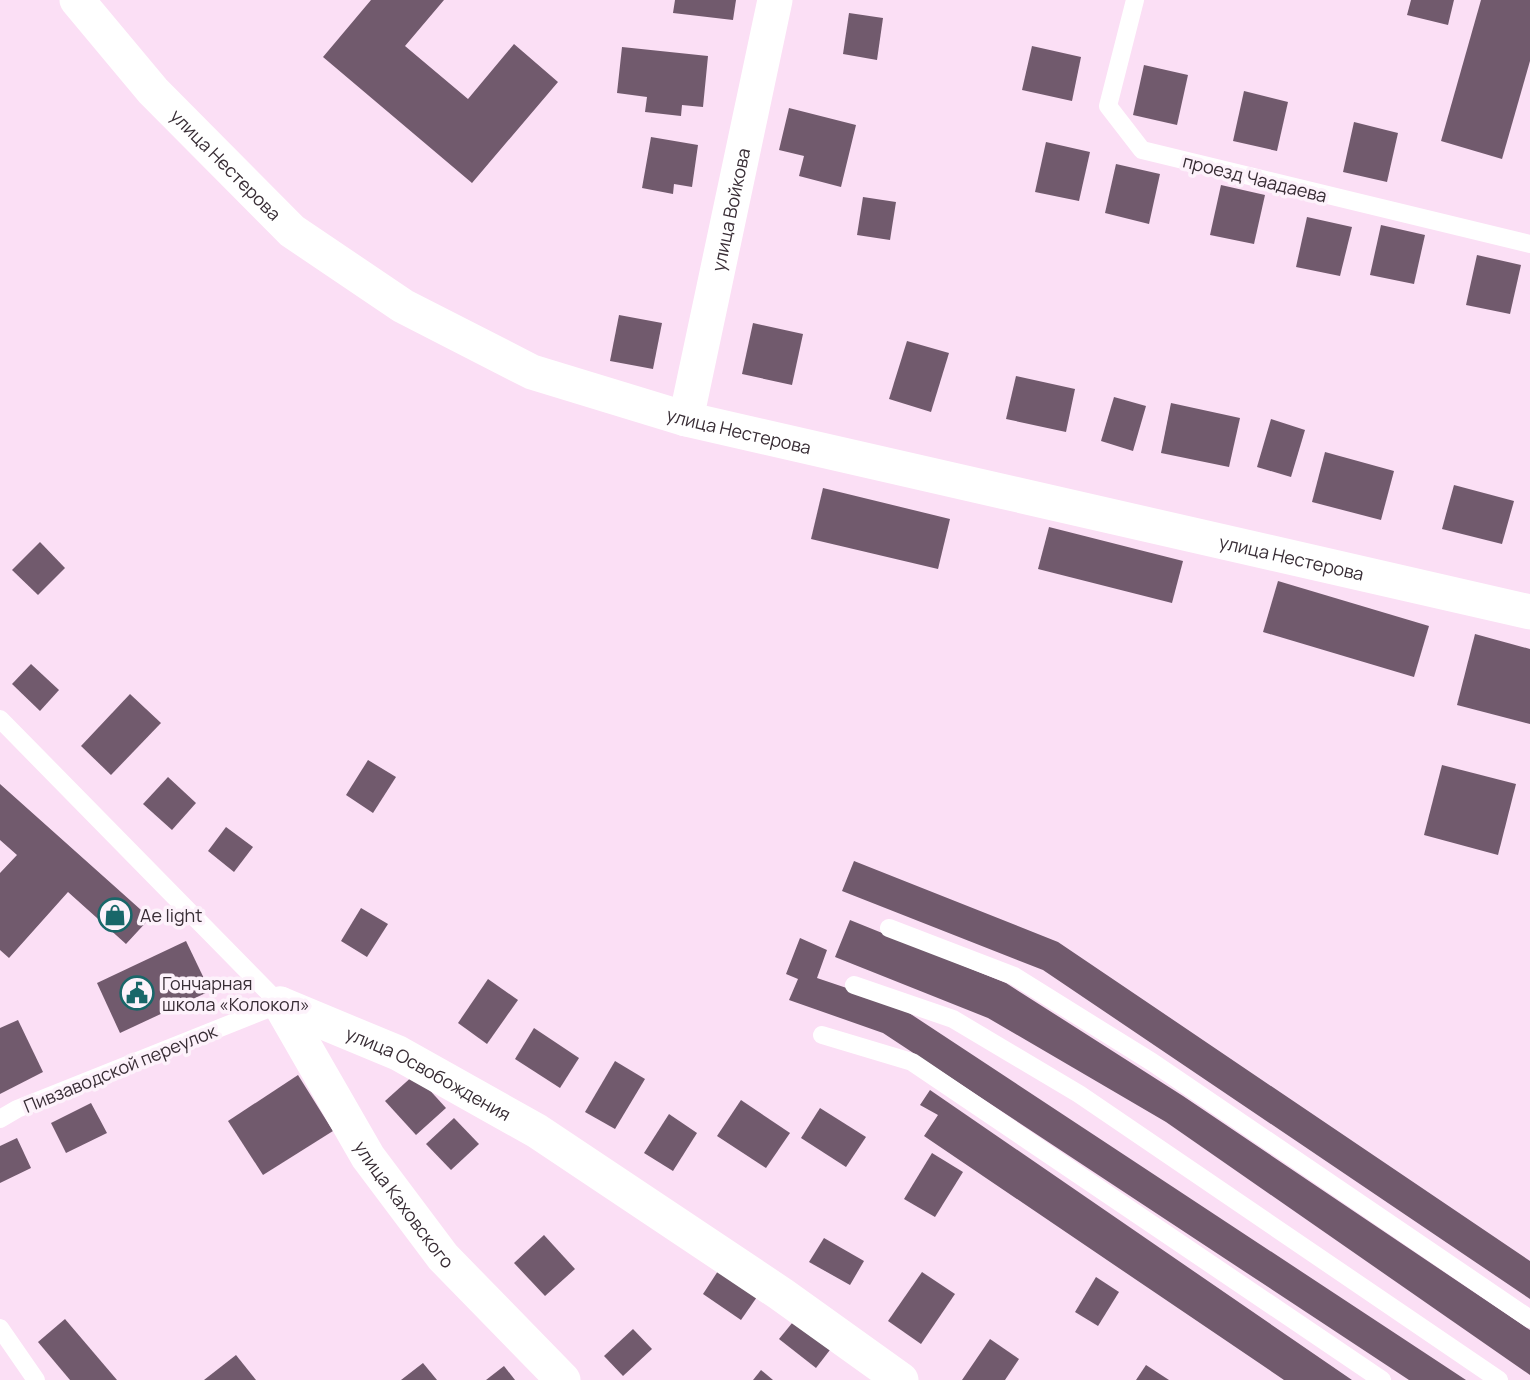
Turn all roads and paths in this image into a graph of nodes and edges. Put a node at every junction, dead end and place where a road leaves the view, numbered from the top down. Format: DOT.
graph roads {
  1 [pos="77,0"];
  2 [pos="775,0"];
  3 [pos="1135,0"];
  4 [pos="1530,244"];
  5 [pos="686,419"];
  6 [pos="1530,612"];
  7 [pos="0,719"];
  8 [pos="889,928"];
  9 [pos="854,985"];
  10 [pos="280,1004"];
  11 [pos="822,1035"];
  12 [pos="0,1119"];
  13 [pos="1530,1318"];
  14 [pos="0,1328"];
  15 [pos="36,1380"];
  16 [pos="563,1380"];
  17 [pos="901,1380"];
  18 [pos="1382,1380"];
  19 [pos="1499,1380"];
  1 -- 5 [label="street, улица Нестерова"];
  2 -- 5 [label="street, улица Войкова"];
  3 -- 4 [label="lane, проезд Чаадаева"];
  5 -- 6 [label="street, улица Нестерова"];
  7 -- 10 [label="lane, улица Освобождения"];
  8 -- 13 [label="lane"];
  9 -- 19 [label="lane"];
  10 -- 12 [label="lane, Пивзаводской переулок"];
  10 -- 16 [label="street, улица Каховского"];
  10 -- 17 [label="street, улица Освобождения"];
  11 -- 18 [label="lane"];
  14 -- 15 [label="lane"];
}
